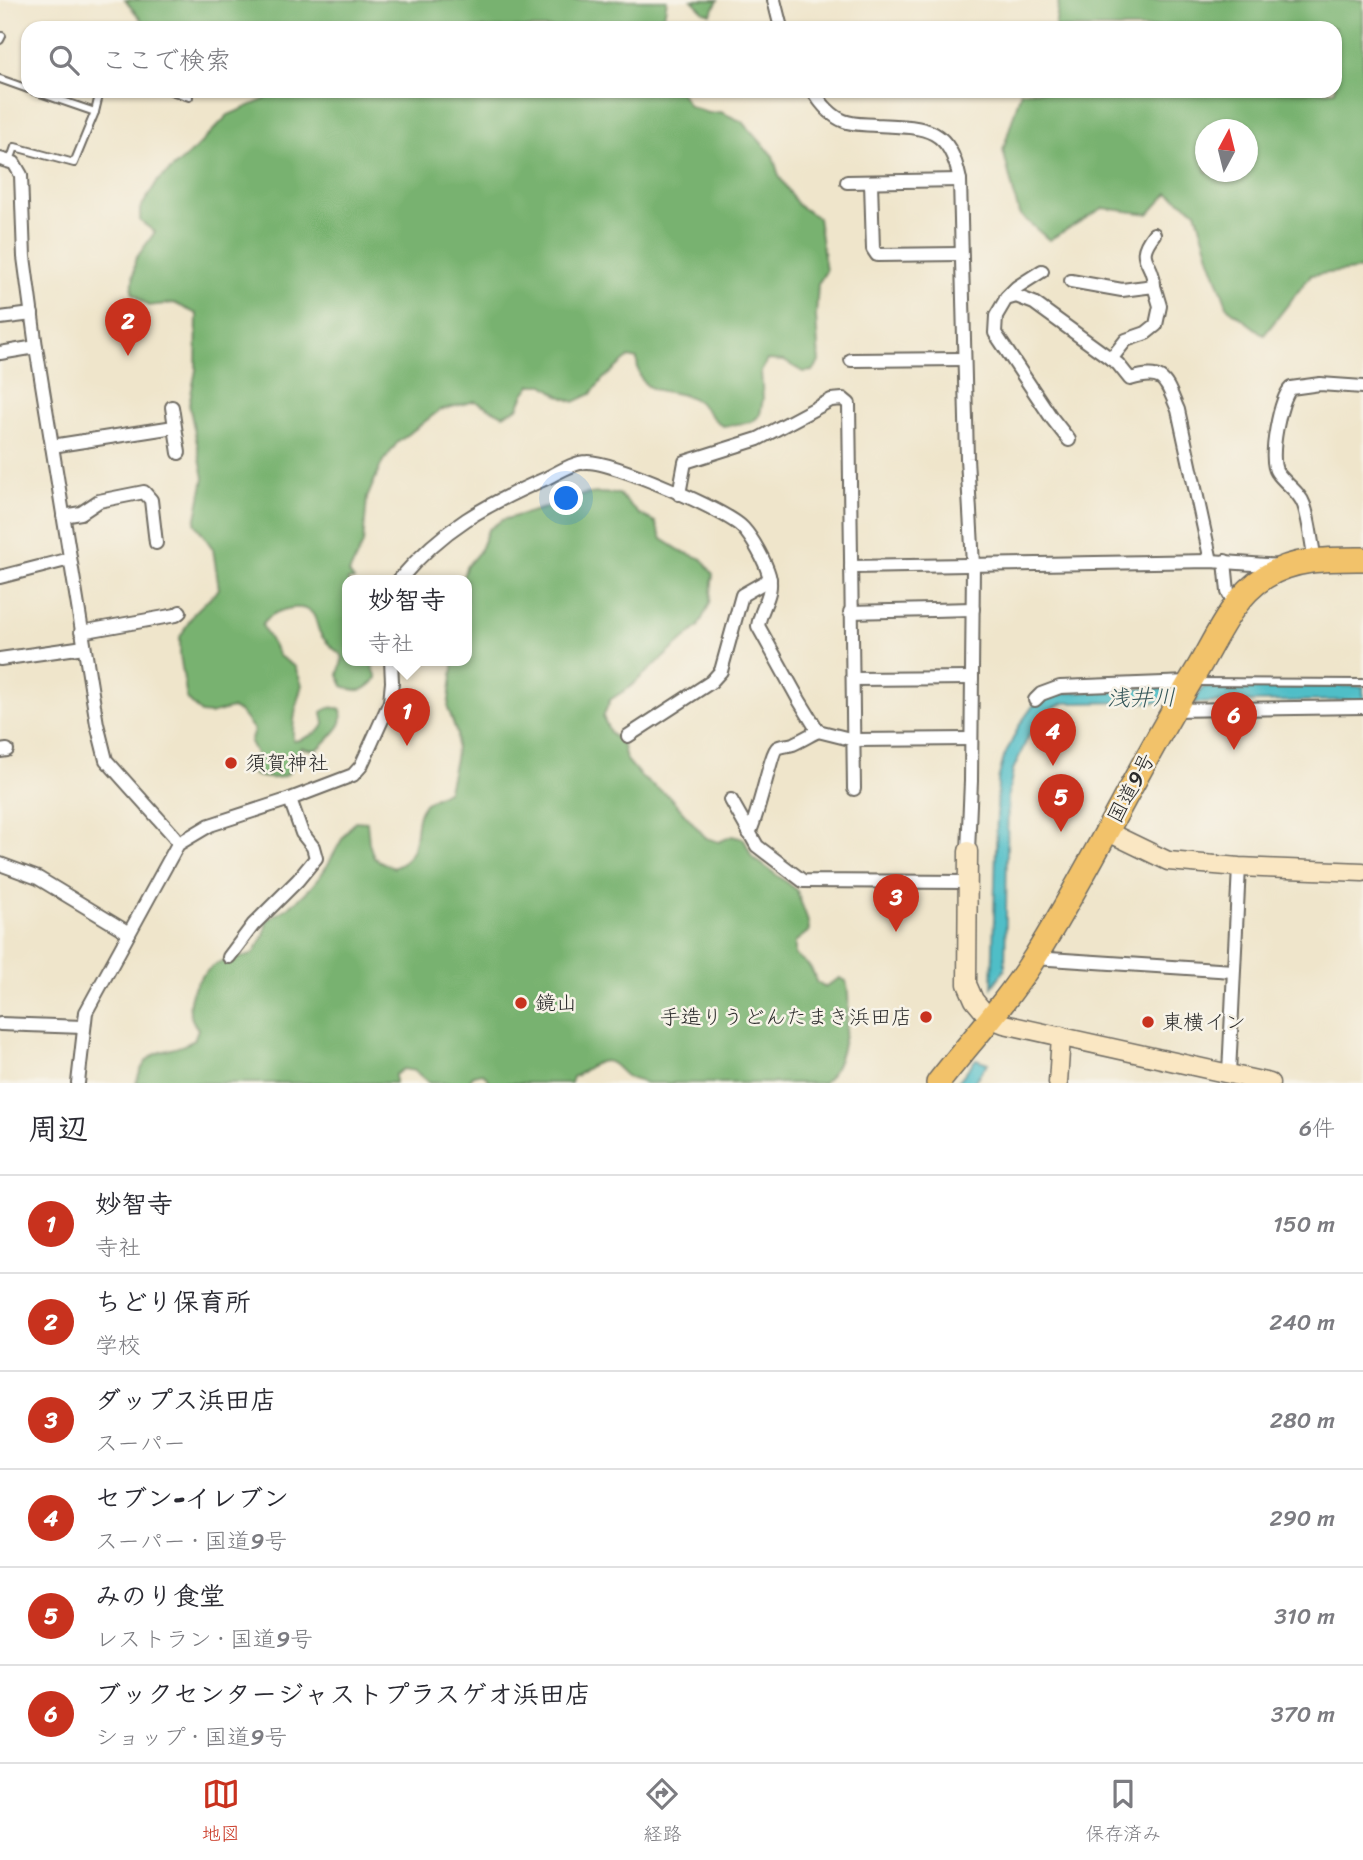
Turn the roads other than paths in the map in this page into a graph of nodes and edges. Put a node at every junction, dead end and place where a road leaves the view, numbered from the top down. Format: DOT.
graph roads {
  1 [pos="774,0"];
  2 [pos="780,21"];
  3 [pos="0,79"];
  4 [pos="21,86"];
  5 [pos="54,98"];
  6 [pos="98,98"];
  7 [pos="818,98"];
  8 [pos="95,112"];
  9 [pos="5,160"];
  10 [pos="960,180"];
  11 [pos="847,182"];
  12 [pos="871,182"];
  13 [pos="1154,234"];
  14 [pos="961,254"];
  15 [pos="1042,271"];
  16 [pos="1071,281"];
  17 [pos="1154,286"];
  18 [pos="1006,299"];
  19 [pos="32,314"];
  20 [pos="0,318"];
  21 [pos="36,347"];
  22 [pos="0,353"];
  23 [pos="964,359"];
  24 [pos="1111,359"];
  25 [pos="851,360"];
  26 [pos="1363,387"];
  27 [pos="172,407"];
  28 [pos="174,427"];
  29 [pos="1069,440"];
  30 [pos="52,446"];
  31 [pos="179,453"];
  32 [pos="679,494"];
  33 [pos="63,516"];
  34 [pos="156,543"];
  35 [pos="70,559"];
  36 [pos="1315,559"];
  37 [pos="1363,559"];
  38 [pos="1218,561"];
  39 [pos="973,565"];
  40 [pos="1289,566"];
  41 [pos="851,567"];
  42 [pos="403,575"];
  43 [pos="0,577"];
  44 [pos="770,579"];
  45 [pos="1236,606"];
  46 [pos="972,609"];
  47 [pos="180,612"];
  48 [pos="850,612"];
  49 [pos="81,632"];
  50 [pos="84,647"];
  51 [pos="0,659"];
  52 [pos="392,666"];
  53 [pos="972,678"];
  54 [pos="853,679"];
  55 [pos="1363,683"];
  56 [pos="1181,695"];
  57 [pos="1035,700"];
  58 [pos="1363,707"];
  59 [pos="818,731"];
  60 [pos="628,736"];
  61 [pos="971,739"];
  62 [pos="854,740"];
  63 [pos="854,789"];
  64 [pos="290,799"];
  65 [pos="732,800"];
  66 [pos="1108,832"];
  67 [pos="748,833"];
  68 [pos="178,844"];
  69 [pos="968,851"];
  70 [pos="0,864"];
  71 [pos="1240,867"];
  72 [pos="1363,872"];
  73 [pos="967,882"];
  74 [pos="129,933"];
  75 [pos="229,957"];
  76 [pos="1034,958"];
  77 [pos="1233,971"];
  78 [pos="989,1018"];
  79 [pos="0,1024"];
  80 [pos="83,1027"];
  81 [pos="1061,1036"];
  82 [pos="1229,1073"];
  83 [pos="78,1083"];
  84 [pos="937,1083"];
  85 [pos="1058,1083"];
  86 [pos="1270,1083"];
  1 -- 2 [label="street"];
  3 -- 4 [label="lane"];
  5 -- 8 [label="lane"];
  6 -- 8 [label="lane"];
  7 -- 10 [label="street"];
  8 -- 9 [label="lane"];
  9 -- 19 [label="street"];
  10 -- 12 [label="street"];
  10 -- 14 [label="street"];
  11 -- 12 [label="street"];
  12 -- 14 [label="street"];
  13 -- 17 [label="street"];
  14 -- 23 [label="street"];
  15 -- 18 [label="street"];
  16 -- 17 [label="street"];
  17 -- 24 [label="street"];
  18 -- 24 [label="street"];
  18 -- 29 [label="street"];
  19 -- 20 [label="street"];
  19 -- 21 [label="street"];
  21 -- 22 [label="street"];
  21 -- 30 [label="street"];
  23 -- 25 [label="street"];
  23 -- 39 [label="street"];
  24 -- 38 [label="street"];
  26 -- 36 [label="street"];
  27 -- 28 [label="street"];
  28 -- 30 [label="street"];
  28 -- 31 [label="street"];
  30 -- 33 [label="street"];
  32 -- 41 [label="street"];
  32 -- 42 [label="street"];
  32 -- 44 [label="street"];
  33 -- 34 [label="street"];
  33 -- 35 [label="street"];
  35 -- 43 [label="street"];
  35 -- 49 [label="street"];
  36 -- 37 [label="highway, 国道9号"];
  36 -- 40 [label="highway, 国道9号"];
  38 -- 39 [label="street"];
  38 -- 40 [label="street"];
  38 -- 45 [label="street"];
  39 -- 41 [label="street"];
  39 -- 46 [label="street"];
  40 -- 45 [label="highway, 国道9号"];
  41 -- 48 [label="street"];
  44 -- 59 [label="street"];
  44 -- 60 [label="street"];
  45 -- 56 [label="highway, 国道9号"];
  46 -- 48 [label="street"];
  46 -- 53 [label="street"];
  47 -- 49 [label="street"];
  48 -- 54 [label="street"];
  49 -- 50 [label="street"];
  50 -- 51 [label="street"];
  50 -- 68 [label="street"];
  52 -- 64 [label="street"];
  53 -- 54 [label="street"];
  53 -- 61 [label="street"];
  54 -- 62 [label="street"];
  55 -- 56 [label="lane"];
  56 -- 57 [label="street"];
  56 -- 58 [label="street"];
  56 -- 66 [label="highway, 国道9号"];
  59 -- 62 [label="street"];
  59 -- 67 [label="street"];
  61 -- 62 [label="street"];
  61 -- 69 [label="street"];
  62 -- 63 [label="street"];
  64 -- 68 [label="street"];
  64 -- 75 [label="street"];
  65 -- 67 [label="street"];
  66 -- 71 [label="street"];
  66 -- 76 [label="highway, 国道9号"];
  67 -- 73 [label="street"];
  68 -- 74 [label="street"];
  69 -- 73 [label="street"];
  70 -- 74 [label="street"];
  71 -- 72 [label="street"];
  71 -- 77 [label="street"];
  73 -- 78 [label="street"];
  74 -- 80 [label="street"];
  76 -- 77 [label="street"];
  76 -- 78 [label="highway, 国道9号"];
  77 -- 82 [label="street"];
  78 -- 81 [label="street"];
  78 -- 84 [label="highway, 国道9号"];
  79 -- 80 [label="street"];
  80 -- 83 [label="street"];
  81 -- 82 [label="street"];
  81 -- 85 [label="street"];
  82 -- 86 [label="street"];
}
